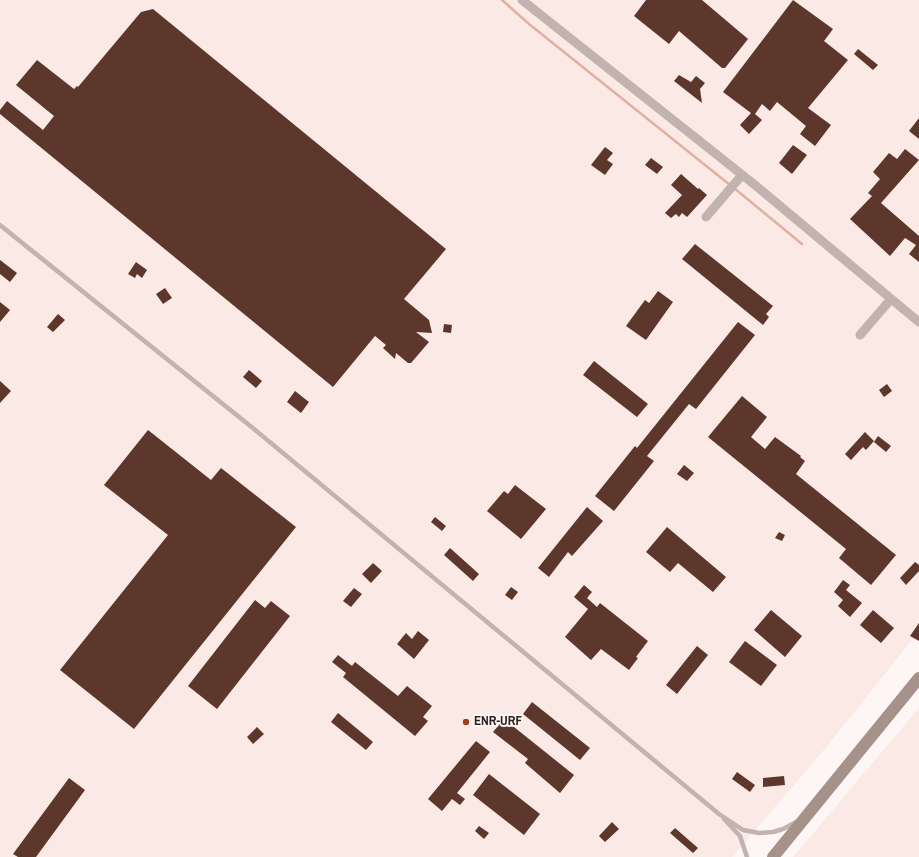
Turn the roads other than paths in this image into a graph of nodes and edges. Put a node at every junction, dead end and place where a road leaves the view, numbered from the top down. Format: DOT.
graph roads {
  1 [pos="522,0"];
  2 [pos="534,4"];
  3 [pos="742,175"];
  4 [pos="706,217"];
  5 [pos="0,225"];
  6 [pos="891,299"];
  7 [pos="919,322"];
  8 [pos="860,335"];
  9 [pos="919,678"];
  10 [pos="719,814"];
  11 [pos="803,819"];
  12 [pos="747,857"];
  13 [pos="773,857"];
  1 -- 2 [label="street"];
  2 -- 3 [label="street"];
  3 -- 4 [label="street"];
  3 -- 6 [label="street"];
  5 -- 10 [label="lane"];
  6 -- 7 [label="street"];
  6 -- 8 [label="street"];
  9 -- 11 [label="street"];
  10 -- 11 [label="lane"];
  10 -- 12 [label="lane"];
  11 -- 13 [label="street"];
}
